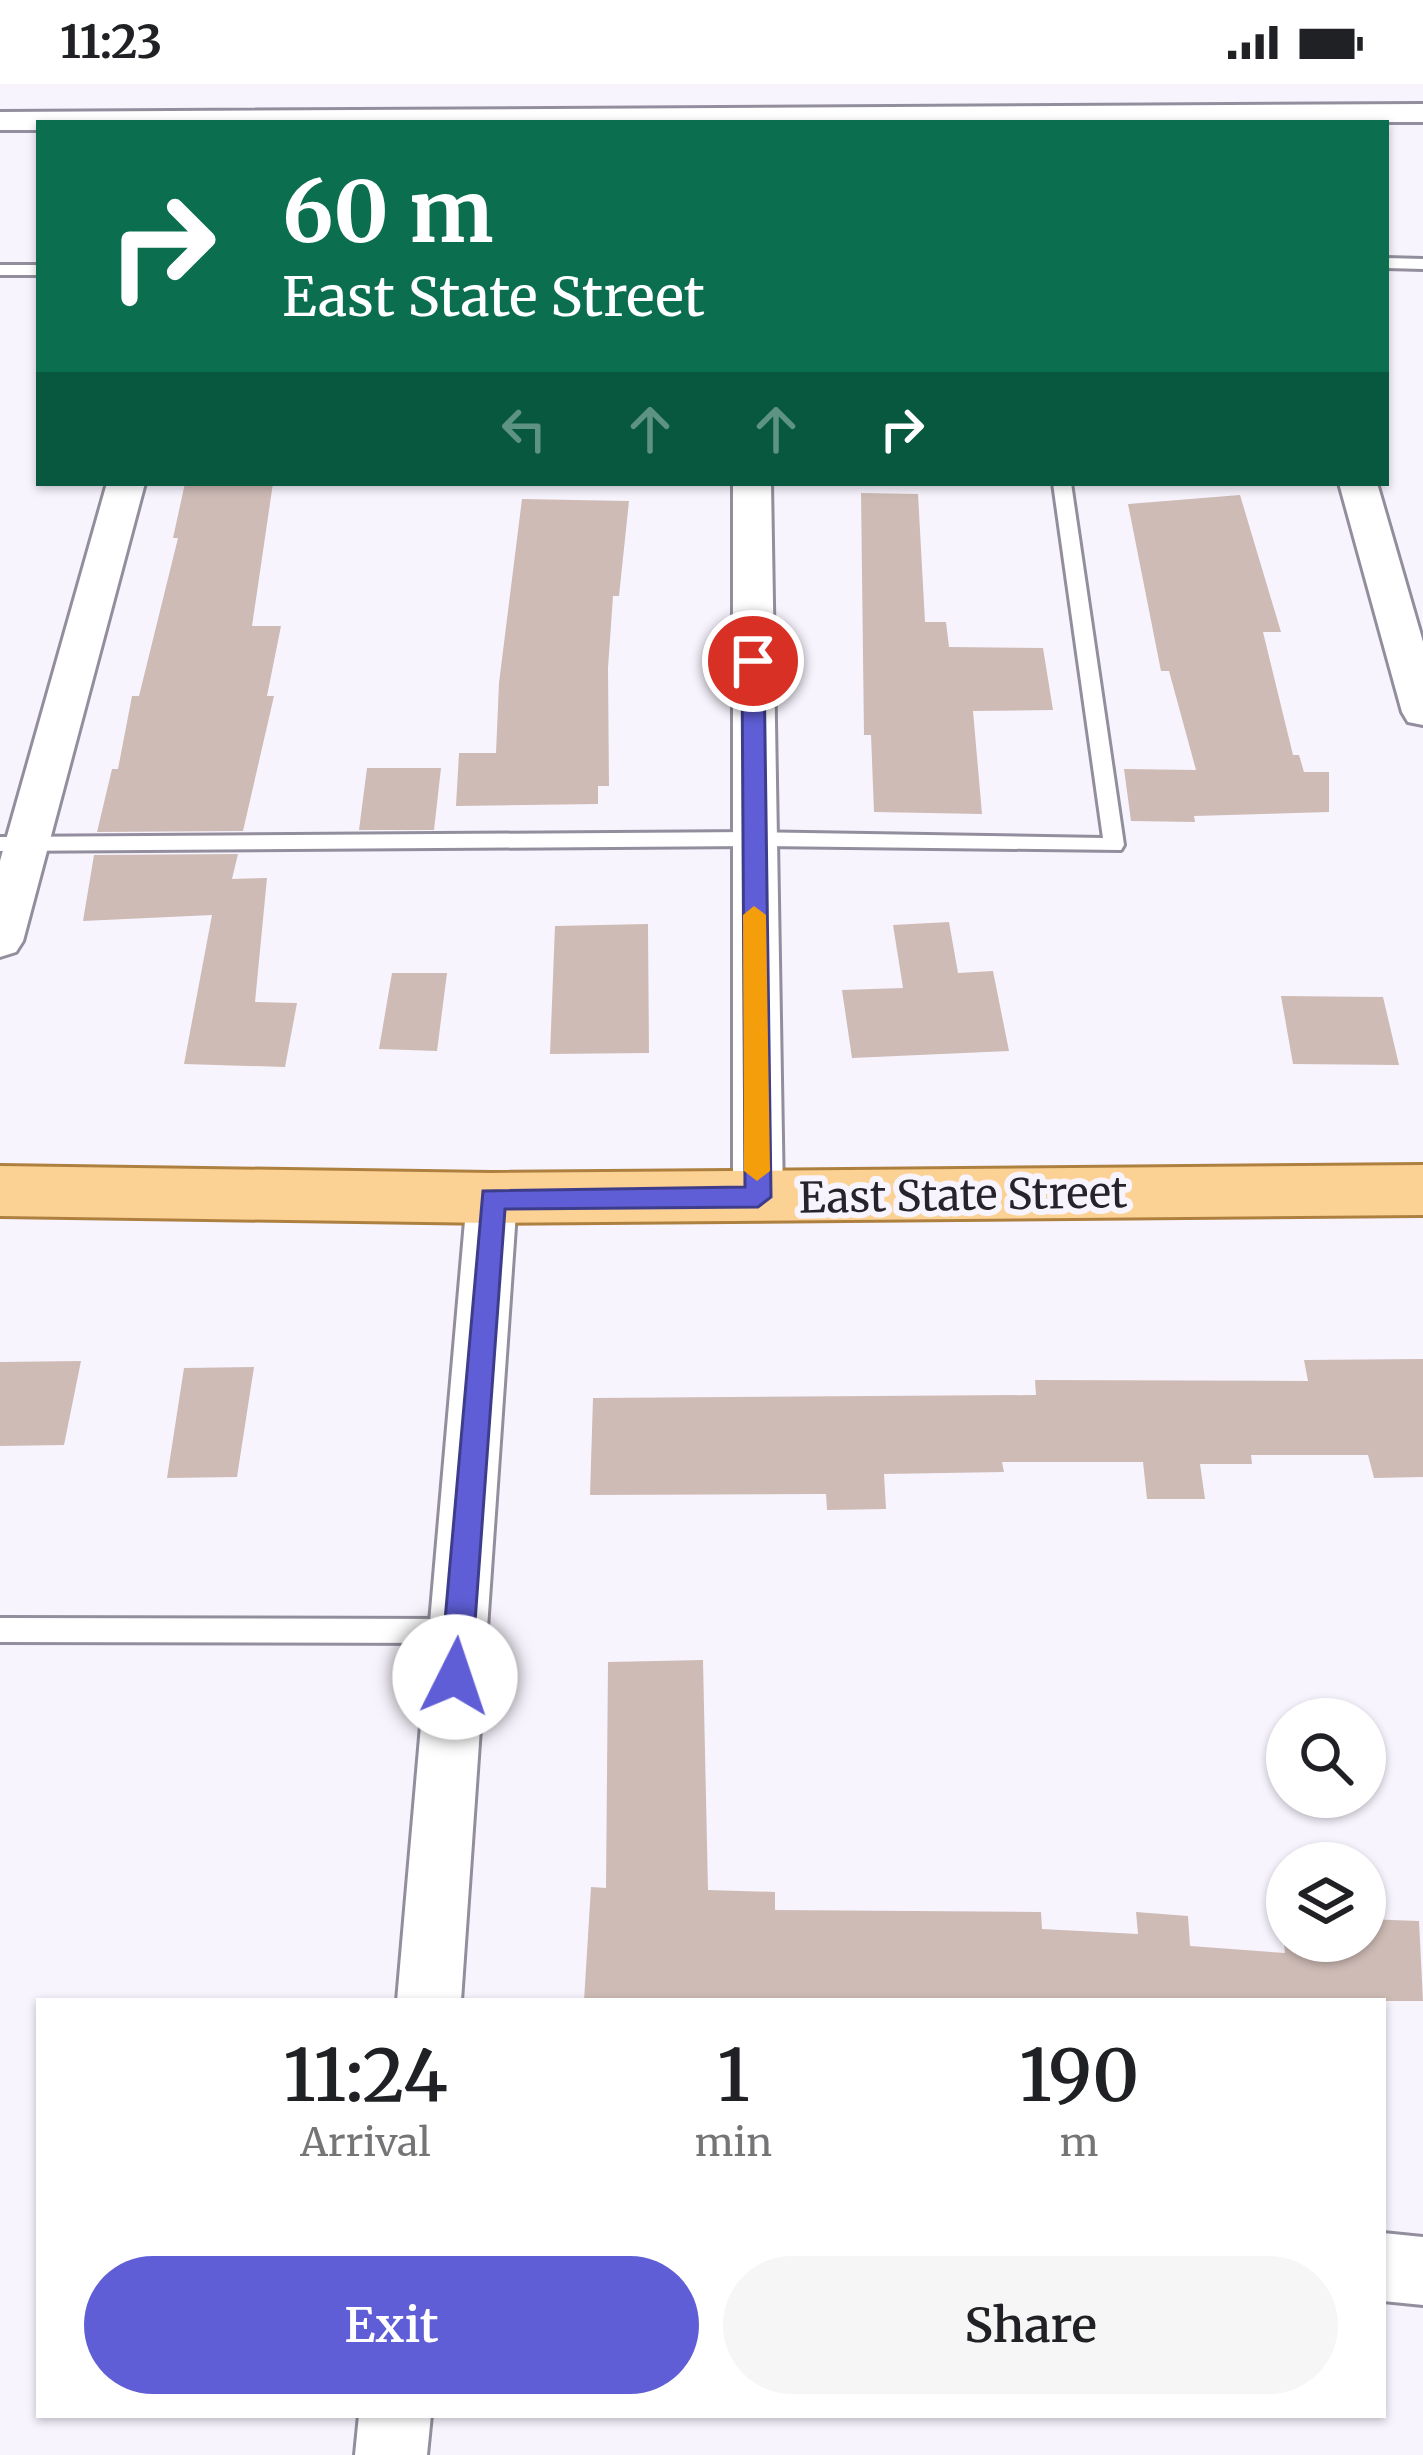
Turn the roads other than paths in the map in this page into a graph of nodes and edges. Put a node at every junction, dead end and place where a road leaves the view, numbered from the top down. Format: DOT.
graph roads {
  1 [pos="237,84"];
  2 [pos="749,84"];
  3 [pos="1244,84"];
  4 [pos="1423,113"];
  5 [pos="1254,119"];
  6 [pos="227,120"];
  7 [pos="750,120"];
  8 [pos="1002,120"];
  9 [pos="0,121"];
  10 [pos="36,121"];
  11 [pos="1389,263"];
  12 [pos="1423,264"];
  13 [pos="0,270"];
  14 [pos="36,270"];
  15 [pos="126,486"];
  16 [pos="752,486"];
  17 [pos="1062,486"];
  18 [pos="1359,486"];
  19 [pos="1423,712"];
  20 [pos="754,839"];
  21 [pos="13,844"];
  22 [pos="0,941"];
  23 [pos="1423,1190"];
  24 [pos="0,1191"];
  25 [pos="758,1197"];
  26 [pos="492,1198"];
  27 [pos="0,1630"];
  28 [pos="459,1630"];
  29 [pos="429,1998"];
  30 [pos="1386,2267"];
  31 [pos="1423,2271"];
  32 [pos="394,2418"];
  33 [pos="391,2455"];
  1 -- 6 [label="street"];
  2 -- 7 [label="street"];
  3 -- 5 [label="street"];
  4 -- 5 [label="street"];
  5 -- 8 [label="street"];
  9 -- 10 [label="street"];
  11 -- 12 [label="lane"];
  13 -- 14 [label="lane"];
  15 -- 21 [label="street"];
  16 -- 20 [label="street"];
  17 -- 20 [label="lane"];
  18 -- 19 [label="street"];
  20 -- 21 [label="lane"];
  20 -- 25 [label="street"];
  21 -- 22 [label="street"];
  23 -- 25 [label="main road, East State Street"];
  24 -- 26 [label="main road, East State Street"];
  25 -- 26 [label="main road, East State Street"];
  26 -- 28 [label="street"];
  27 -- 28 [label="lane"];
  28 -- 29 [label="street"];
  30 -- 31 [label="street"];
  32 -- 33 [label="street"];
}
